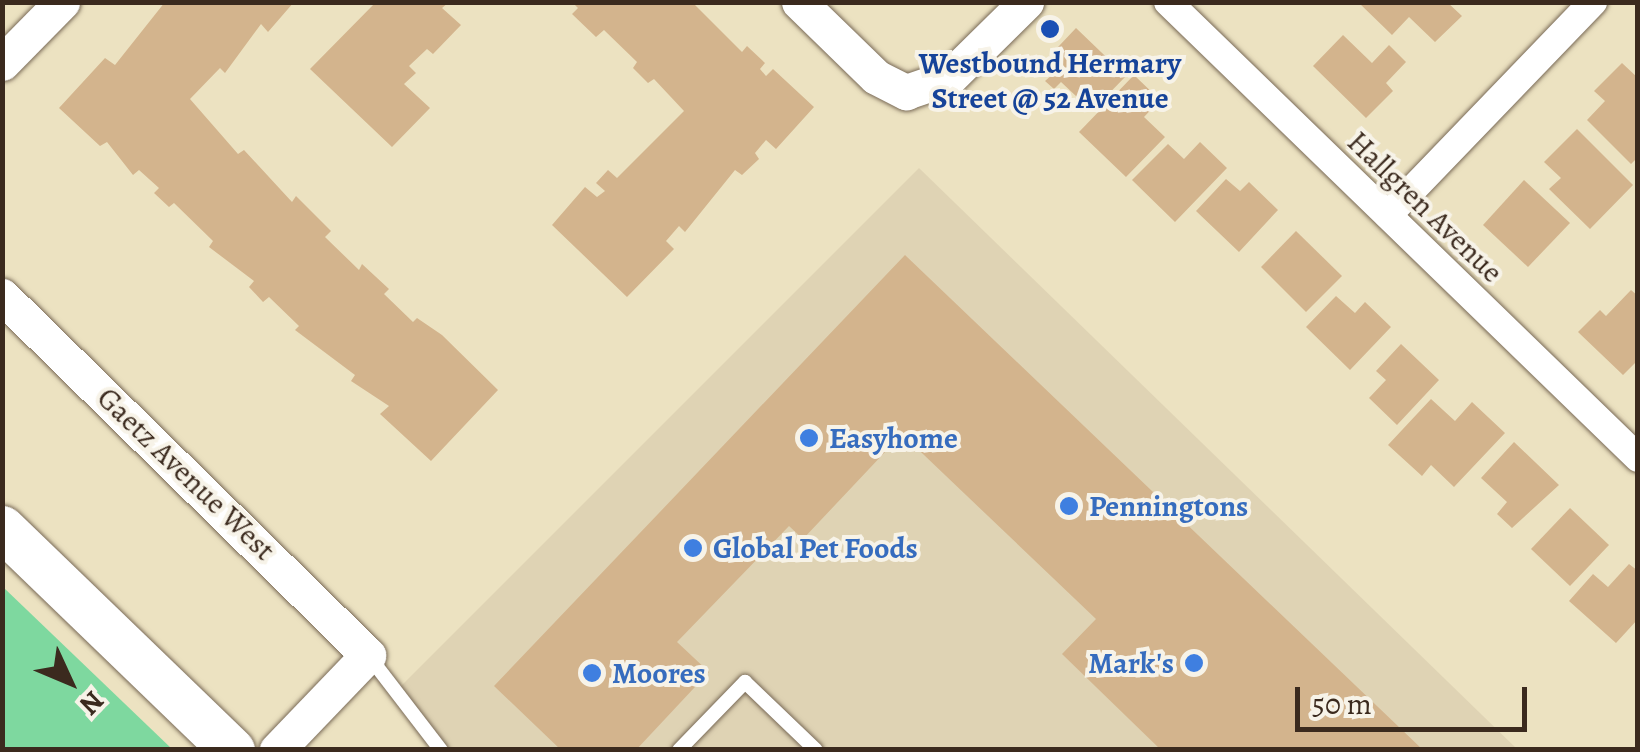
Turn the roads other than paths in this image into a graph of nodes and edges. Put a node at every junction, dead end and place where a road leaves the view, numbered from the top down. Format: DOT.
graph roads {
  1 [pos="62,2"];
  2 [pos="799,2"];
  3 [pos="1026,2"];
  4 [pos="1168,2"];
  5 [pos="1593,2"];
  6 [pos="2,63"];
  7 [pos="1388,216"];
  8 [pos="2,296"];
  9 [pos="1638,458"];
  10 [pos="2,528"];
  11 [pos="368,655"];
  12 [pos="232,750"];
  13 [pos="277,750"];
  14 [pos="441,750"];
  15 [pos="679,750"];
  16 [pos="816,750"];
  1 -- 6 [label="street"];
  2 -- 3 [label="street"];
  4 -- 7 [label="street, Hallgren Avenue"];
  5 -- 7 [label="street"];
  7 -- 9 [label="street, Hallgren Avenue"];
  8 -- 11 [label="street, Gaetz Avenue West"];
  10 -- 12 [label="main road"];
  11 -- 13 [label="street"];
  11 -- 14 [label="lane"];
  15 -- 16 [label="lane"];
}
